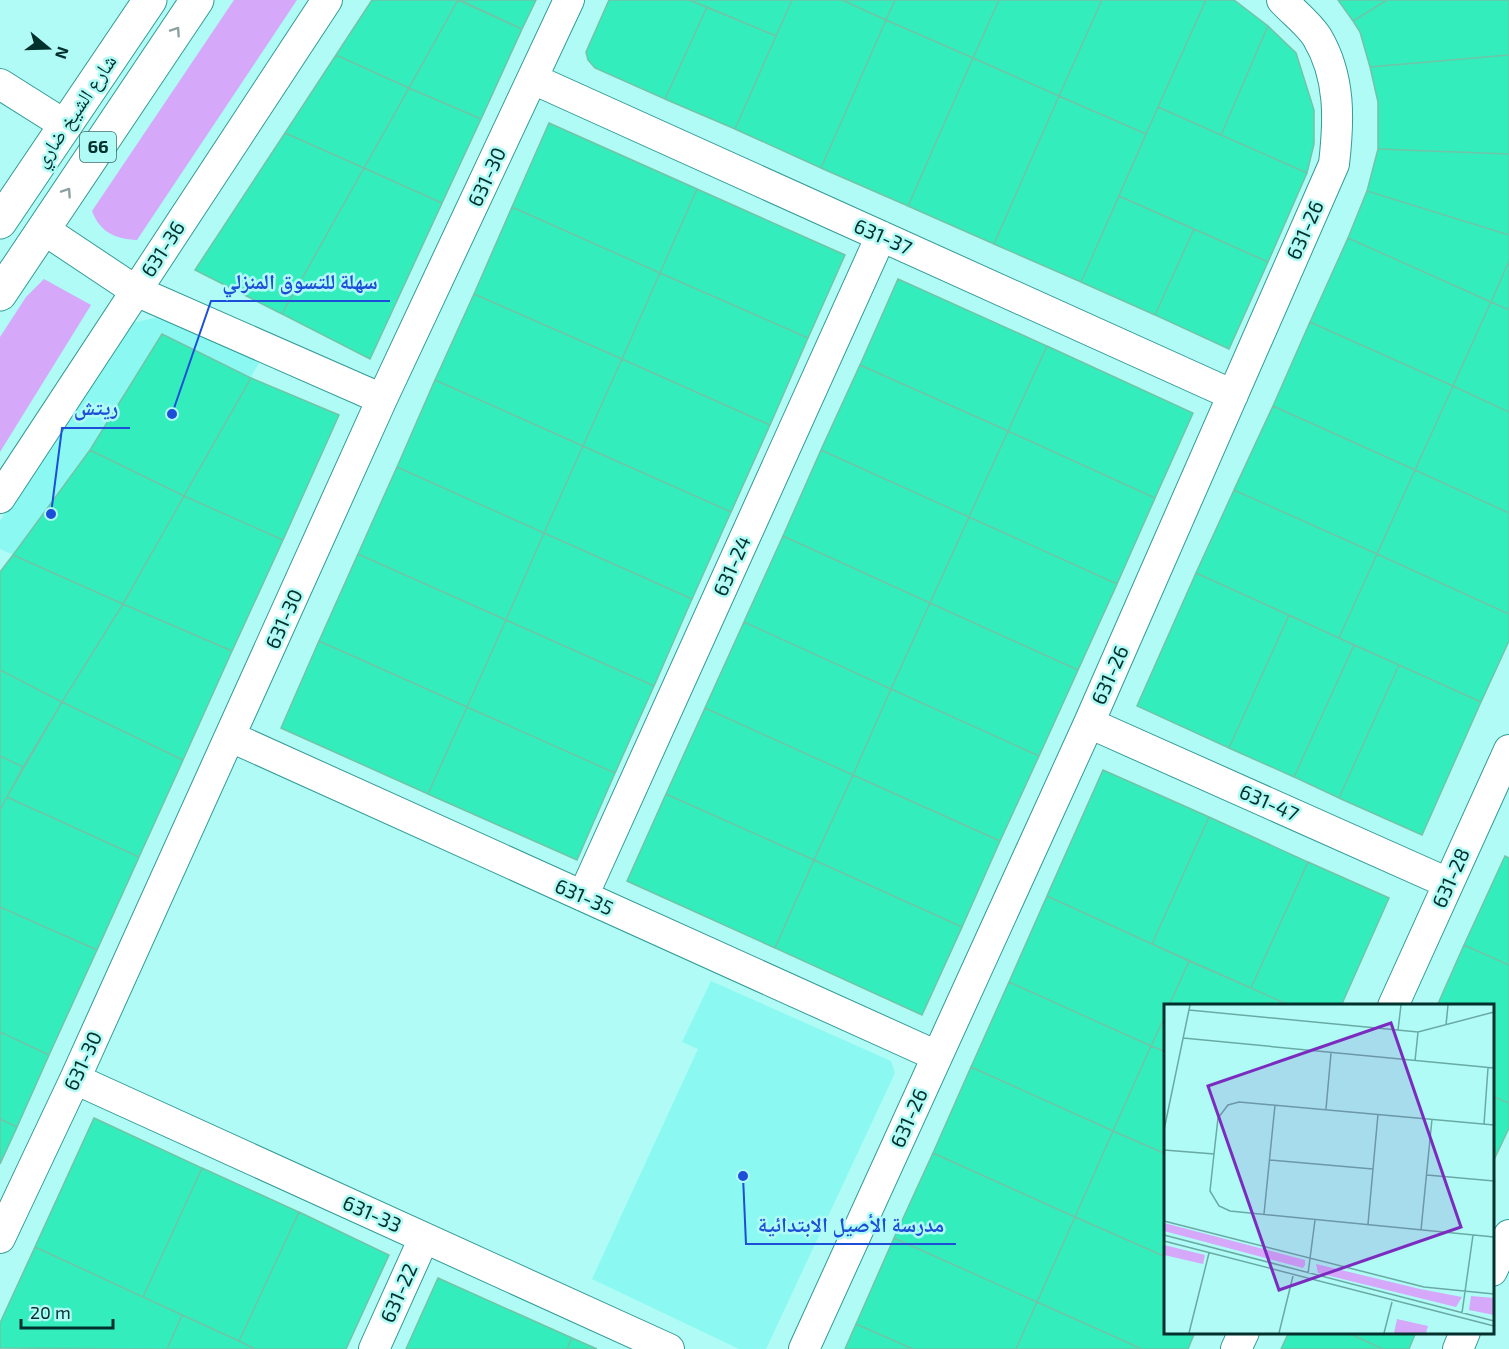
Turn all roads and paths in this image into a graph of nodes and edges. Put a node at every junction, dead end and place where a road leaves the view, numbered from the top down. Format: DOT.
graph roads {
  1 [pos="150,0"];
  2 [pos="197,0"];
  3 [pos="327,0"];
  4 [pos="569,0"];
  5 [pos="1282,0"];
  6 [pos="533,79"];
  7 [pos="0,84"];
  8 [pos="65,125"];
  9 [pos="0,222"];
  10 [pos="43,229"];
  11 [pos="881,236"];
  12 [pos="136,291"];
  13 [pos="0,294"];
  14 [pos="1233,395"];
  15 [pos="382,399"];
  16 [pos="0,498"];
  17 [pos="1089,723"];
  18 [pos="231,737"];
  19 [pos="1509,750"];
  20 [pos="1448,883"];
  21 [pos="584,897"];
  22 [pos="1393,1004"];
  23 [pos="937,1056"];
  24 [pos="75,1079"];
  25 [pos="1509,1235"];
  26 [pos="0,1238"];
  27 [pos="424,1238"];
  28 [pos="1494,1267"];
  29 [pos="1243,1334"];
  30 [pos="1464,1334"];
  31 [pos="374,1349"];
  32 [pos="669,1349"];
  33 [pos="804,1349"];
  34 [pos="1236,1349"];
  35 [pos="1458,1349"];
  1 -- 8 [label="main road, شارع الشيخ ضاري / 66"];
  10 -- 2 [label="main road, شارع الشيخ ضاري / 66, one-way"];
  3 -- 12 [label="street, 631-36"];
  4 -- 6 [label="street, 631-30"];
  5 -- 14 [label="street, 631-26"];
  6 -- 11 [label="street, 631-37"];
  6 -- 15 [label="street, 631-30"];
  7 -- 8 [label="street"];
  8 -- 9 [label="main road, شارع الشيخ ضاري / 66"];
  10 -- 12 [label="street"];
  10 -- 13 [label="main road, شارع الشيخ ضاري / 66"];
  11 -- 14 [label="street, 631-37"];
  11 -- 21 [label="street, 631-24"];
  12 -- 15 [label="street"];
  12 -- 16 [label="street, 631-36"];
  14 -- 17 [label="street, 631-26"];
  15 -- 18 [label="street, 631-30"];
  17 -- 20 [label="street, 631-47"];
  17 -- 23 [label="street, 631-26"];
  18 -- 21 [label="street, 631-35"];
  18 -- 24 [label="street, 631-30"];
  19 -- 20 [label="street, 631-28"];
  20 -- 22 [label="street, 631-28"];
  21 -- 23 [label="street, 631-35"];
  23 -- 33 [label="street, 631-26"];
  24 -- 26 [label="street, 631-30"];
  24 -- 27 [label="street, 631-33"];
  25 -- 28 [label="street"];
  27 -- 31 [label="street, 631-22"];
  27 -- 32 [label="street, 631-33"];
  29 -- 34 [label="street"];
  30 -- 35 [label="street"];
}
